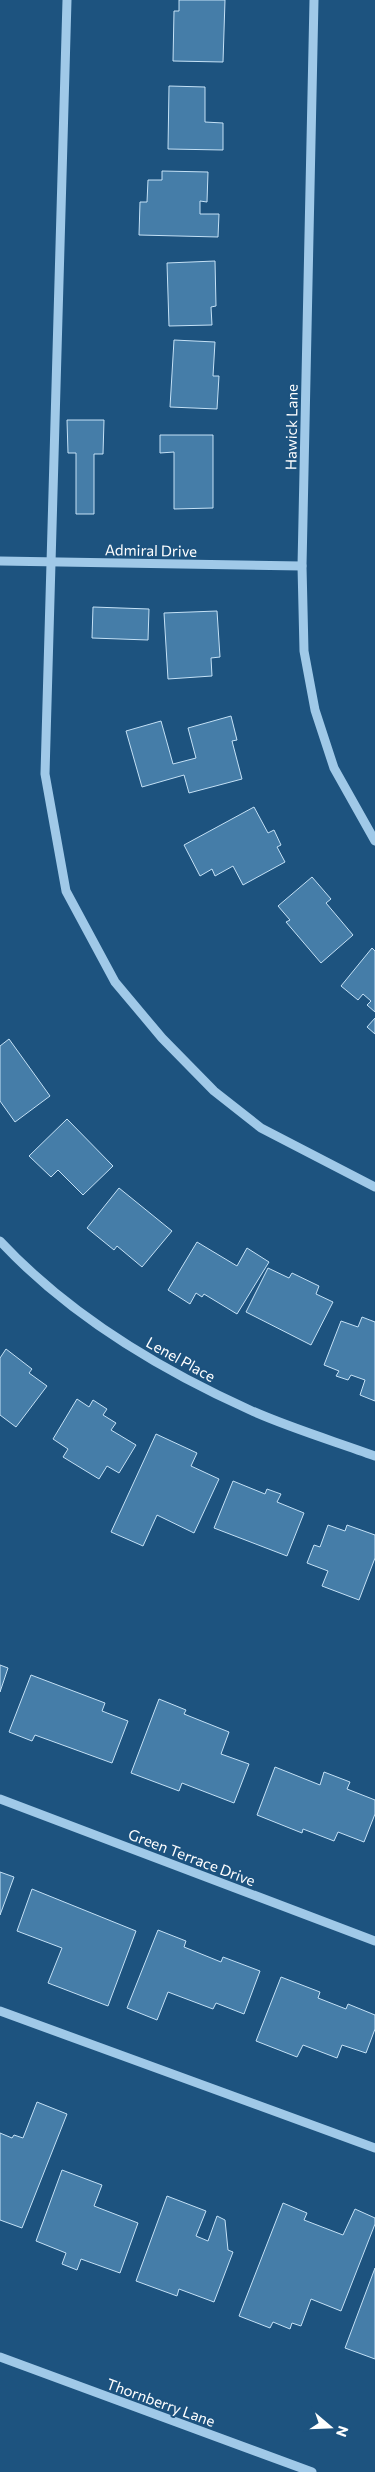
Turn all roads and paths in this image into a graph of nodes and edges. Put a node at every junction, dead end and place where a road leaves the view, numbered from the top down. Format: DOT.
graph roads {
  1 [pos="67,0"];
  2 [pos="314,0"];
  3 [pos="0,560"];
  4 [pos="50,561"];
  5 [pos="302,566"];
  6 [pos="375,840"];
  7 [pos="375,1187"];
  8 [pos="0,1241"];
  9 [pos="375,1456"];
  10 [pos="0,1800"];
  11 [pos="375,1941"];
  12 [pos="0,2011"];
  13 [pos="375,2148"];
  14 [pos="0,2357"];
  15 [pos="312,2472"];
  1 -- 4 [label="street"];
  2 -- 5 [label="street, Hawick Lane"];
  3 -- 4 [label="street, Admiral Drive"];
  4 -- 5 [label="street, Admiral Drive"];
  4 -- 7 [label="street"];
  5 -- 6 [label="street, Hawick Lane"];
  8 -- 9 [label="street, Lenel Place"];
  10 -- 11 [label="street, Green Terrace Drive"];
  12 -- 13 [label="street"];
  14 -- 15 [label="street, Thornberry Lane"];
}
